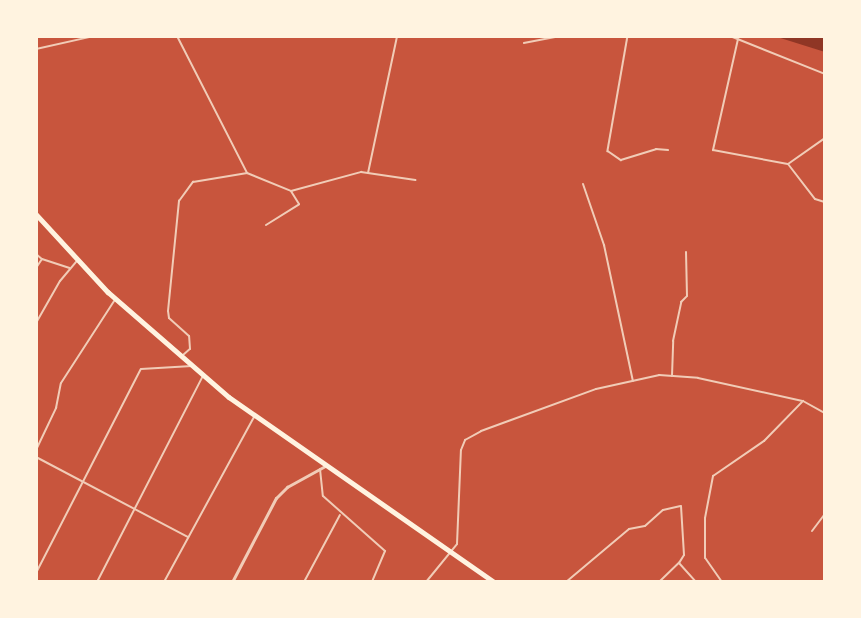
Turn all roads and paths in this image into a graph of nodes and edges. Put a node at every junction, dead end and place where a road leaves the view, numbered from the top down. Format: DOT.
graph roads {
  1 [pos="94,36"];
  2 [pos="177,36"];
  3 [pos="397,36"];
  4 [pos="561,36"];
  5 [pos="628,36"];
  6 [pos="730,36"];
  7 [pos="738,39"];
  8 [pos="524,43"];
  9 [pos="36,49"];
  10 [pos="825,74"];
  11 [pos="825,138"];
  12 [pos="668,150"];
  13 [pos="788,165"];
  14 [pos="247,173"];
  15 [pos="368,173"];
  16 [pos="415,180"];
  17 [pos="583,184"];
  18 [pos="291,191"];
  19 [pos="825,202"];
  20 [pos="36,214"];
  21 [pos="266,225"];
  22 [pos="687,252"];
  23 [pos="36,254"];
  24 [pos="42,259"];
  25 [pos="77,261"];
  26 [pos="36,268"];
  27 [pos="70,268"];
  28 [pos="116,298"];
  29 [pos="36,323"];
  30 [pos="180,356"];
  31 [pos="192,366"];
  32 [pos="203,376"];
  33 [pos="672,376"];
  34 [pos="633,381"];
  35 [pos="803,401"];
  36 [pos="825,413"];
  37 [pos="254,417"];
  38 [pos="36,450"];
  39 [pos="36,457"];
  40 [pos="322,468"];
  41 [pos="84,483"];
  42 [pos="135,510"];
  43 [pos="825,514"];
  44 [pos="340,515"];
  45 [pos="812,531"];
  46 [pos="188,537"];
  47 [pos="450,552"];
  48 [pos="679,562"];
  49 [pos="36,573"];
  50 [pos="98,582"];
  51 [pos="164,582"];
  52 [pos="232,582"];
  53 [pos="304,582"];
  54 [pos="372,582"];
  55 [pos="426,582"];
  56 [pos="494,582"];
  57 [pos="566,582"];
  58 [pos="659,582"];
  59 [pos="696,582"];
  60 [pos="722,582"];
  1 -- 9 [label="street"];
  2 -- 14 [label="street"];
  3 -- 15 [label="street"];
  4 -- 8 [label="lane"];
  5 -- 12 [label="lane"];
  6 -- 7 [label="street"];
  7 -- 10 [label="street"];
  7 -- 13 [label="street"];
  11 -- 13 [label="street"];
  13 -- 19 [label="street"];
  14 -- 18 [label="street"];
  14 -- 30 [label="street"];
  15 -- 16 [label="street"];
  15 -- 18 [label="street"];
  17 -- 34 [label="street"];
  18 -- 21 [label="street"];
  20 -- 25 [label="highway"];
  22 -- 33 [label="street"];
  23 -- 24 [label="street"];
  24 -- 26 [label="street"];
  24 -- 27 [label="street"];
  25 -- 27 [label="street"];
  25 -- 28 [label="highway"];
  27 -- 29 [label="street"];
  28 -- 30 [label="highway"];
  28 -- 38 [label="street"];
  30 -- 31 [label="highway"];
  31 -- 32 [label="highway"];
  31 -- 41 [label="street"];
  32 -- 37 [label="highway"];
  32 -- 42 [label="street"];
  33 -- 34 [label="street"];
  33 -- 35 [label="street"];
  34 -- 47 [label="street"];
  35 -- 36 [label="street"];
  35 -- 60 [label="street"];
  37 -- 40 [label="highway"];
  37 -- 46 [label="street"];
  39 -- 41 [label="street"];
  40 -- 44 [label="street"];
  40 -- 47 [label="highway"];
  40 -- 52 [label="street"];
  41 -- 42 [label="street"];
  41 -- 49 [label="street"];
  42 -- 46 [label="street"];
  42 -- 50 [label="street"];
  43 -- 45 [label="street"];
  44 -- 53 [label="street"];
  44 -- 54 [label="street"];
  46 -- 51 [label="street"];
  47 -- 55 [label="street"];
  47 -- 56 [label="highway"];
  48 -- 57 [label="street"];
  48 -- 58 [label="street"];
  48 -- 59 [label="street"];
}
